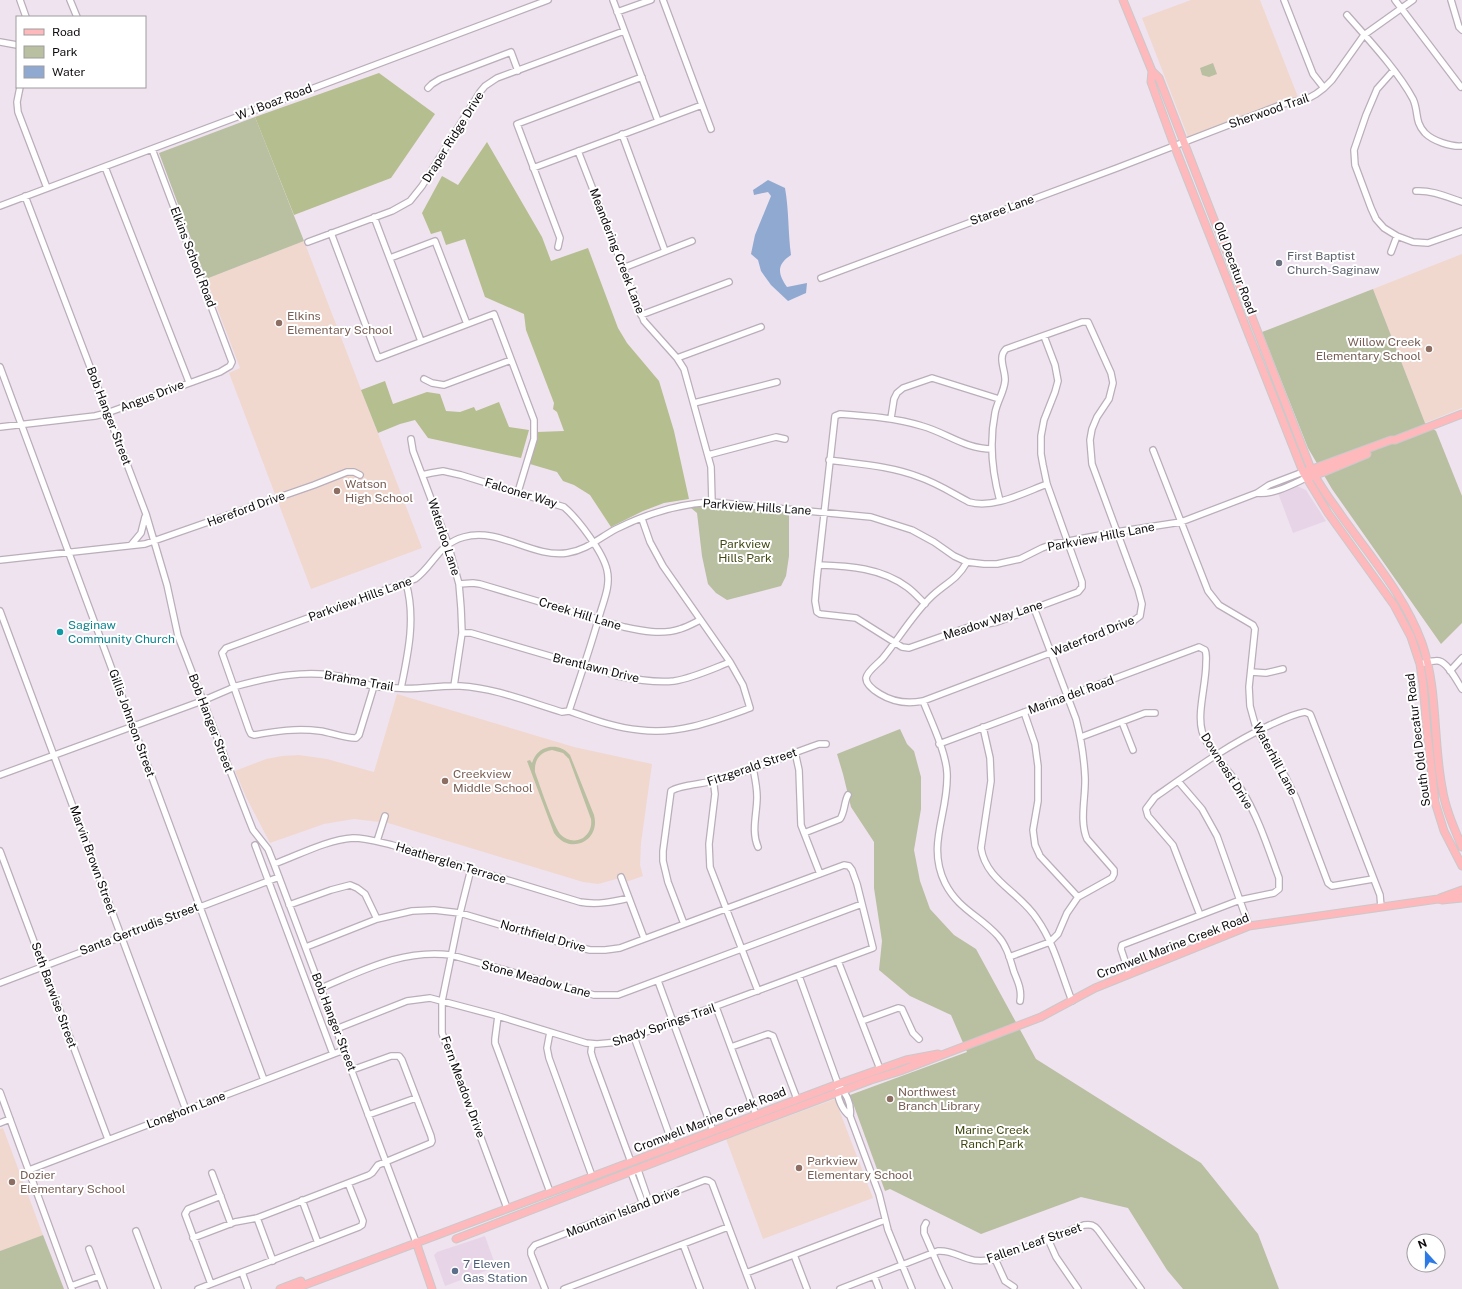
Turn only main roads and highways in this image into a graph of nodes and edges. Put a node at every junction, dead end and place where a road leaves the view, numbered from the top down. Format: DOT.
graph roads {
  1 [pos="1124,0"];
  2 [pos="1152,71"];
  3 [pos="1206,198"];
  4 [pos="1197,201"];
  5 [pos="1462,414"];
  6 [pos="1395,440"];
  7 [pos="1332,469"];
  8 [pos="1312,472"];
  9 [pos="1304,475"];
  10 [pos="1324,492"];
  11 [pos="1369,554"];
  12 [pos="1361,559"];
  13 [pos="1424,664"];
  14 [pos="1442,787"];
  15 [pos="1433,788"];
  16 [pos="1462,847"];
  17 [pos="1462,866"];
  18 [pos="1462,890"];
  19 [pos="1462,898"];
  20 [pos="1438,899"];
  21 [pos="954,1050"];
  22 [pos="756,1114"];
  23 [pos="759,1122"];
  24 [pos="631,1162"];
  25 [pos="634,1170"];
  26 [pos="524,1212"];
  27 [pos="479,1218"];
  28 [pos="456,1239"];
  29 [pos="416,1242"];
  30 [pos="280,1289"];
  31 [pos="294,1289"];
  32 [pos="432,1289"];
  1 -- 2 [label="main road, Old Decatur Road"];
  2 -- 3 [label="main road, Old Decatur Road"];
  2 -- 4 [label="main road, Old Decatur Road"];
  3 -- 4 [label="main road"];
  3 -- 8 [label="main road, Old Decatur Road"];
  4 -- 9 [label="main road, Old Decatur Road"];
  5 -- 6 [label="main road"];
  6 -- 7 [label="main road"];
  6 -- 8 [label="main road"];
  7 -- 8 [label="main road"];
  7 -- 10 [label="main road"];
  8 -- 9 [label="main road"];
  8 -- 10 [label="main road, South Old Decatur Road"];
  9 -- 12 [label="main road, South Old Decatur Road"];
  10 -- 11 [label="main road, South Old Decatur Road"];
  11 -- 12 [label="main road"];
  11 -- 13 [label="main road, South Old Decatur Road"];
  12 -- 13 [label="main road, South Old Decatur Road"];
  13 -- 14 [label="main road, South Old Decatur Road"];
  13 -- 15 [label="main road, South Old Decatur Road"];
  14 -- 15 [label="main road"];
  14 -- 16 [label="main road, South Old Decatur Road"];
  15 -- 17 [label="main road, South Old Decatur Road"];
  18 -- 20 [label="main road, Cromwell Marine Creek Road"];
  19 -- 20 [label="main road, Cromwell Marine Creek Road"];
  20 -- 21 [label="main road, Cromwell Marine Creek Road"];
  21 -- 22 [label="main road, Cromwell Marine Creek Road"];
  21 -- 23 [label="main road, Cromwell Marine Creek Road"];
  22 -- 23 [label="main road"];
  22 -- 24 [label="main road, Cromwell Marine Creek Road"];
  23 -- 25 [label="main road, Cromwell Marine Creek Road"];
  24 -- 25 [label="main road"];
  24 -- 27 [label="main road, Cromwell Marine Creek Road"];
  25 -- 26 [label="main road, Cromwell Marine Creek Road"];
  26 -- 27 [label="main road, Cromwell Marine Creek Road"];
  26 -- 28 [label="main road, Cromwell Marine Creek Road"];
  27 -- 29 [label="main road, Cromwell Marine Creek Road"];
  29 -- 30 [label="main road, Cromwell Marine Creek Road"];
  29 -- 31 [label="main road, Cromwell Marine Creek Road"];
  29 -- 32 [label="main road"];
}
